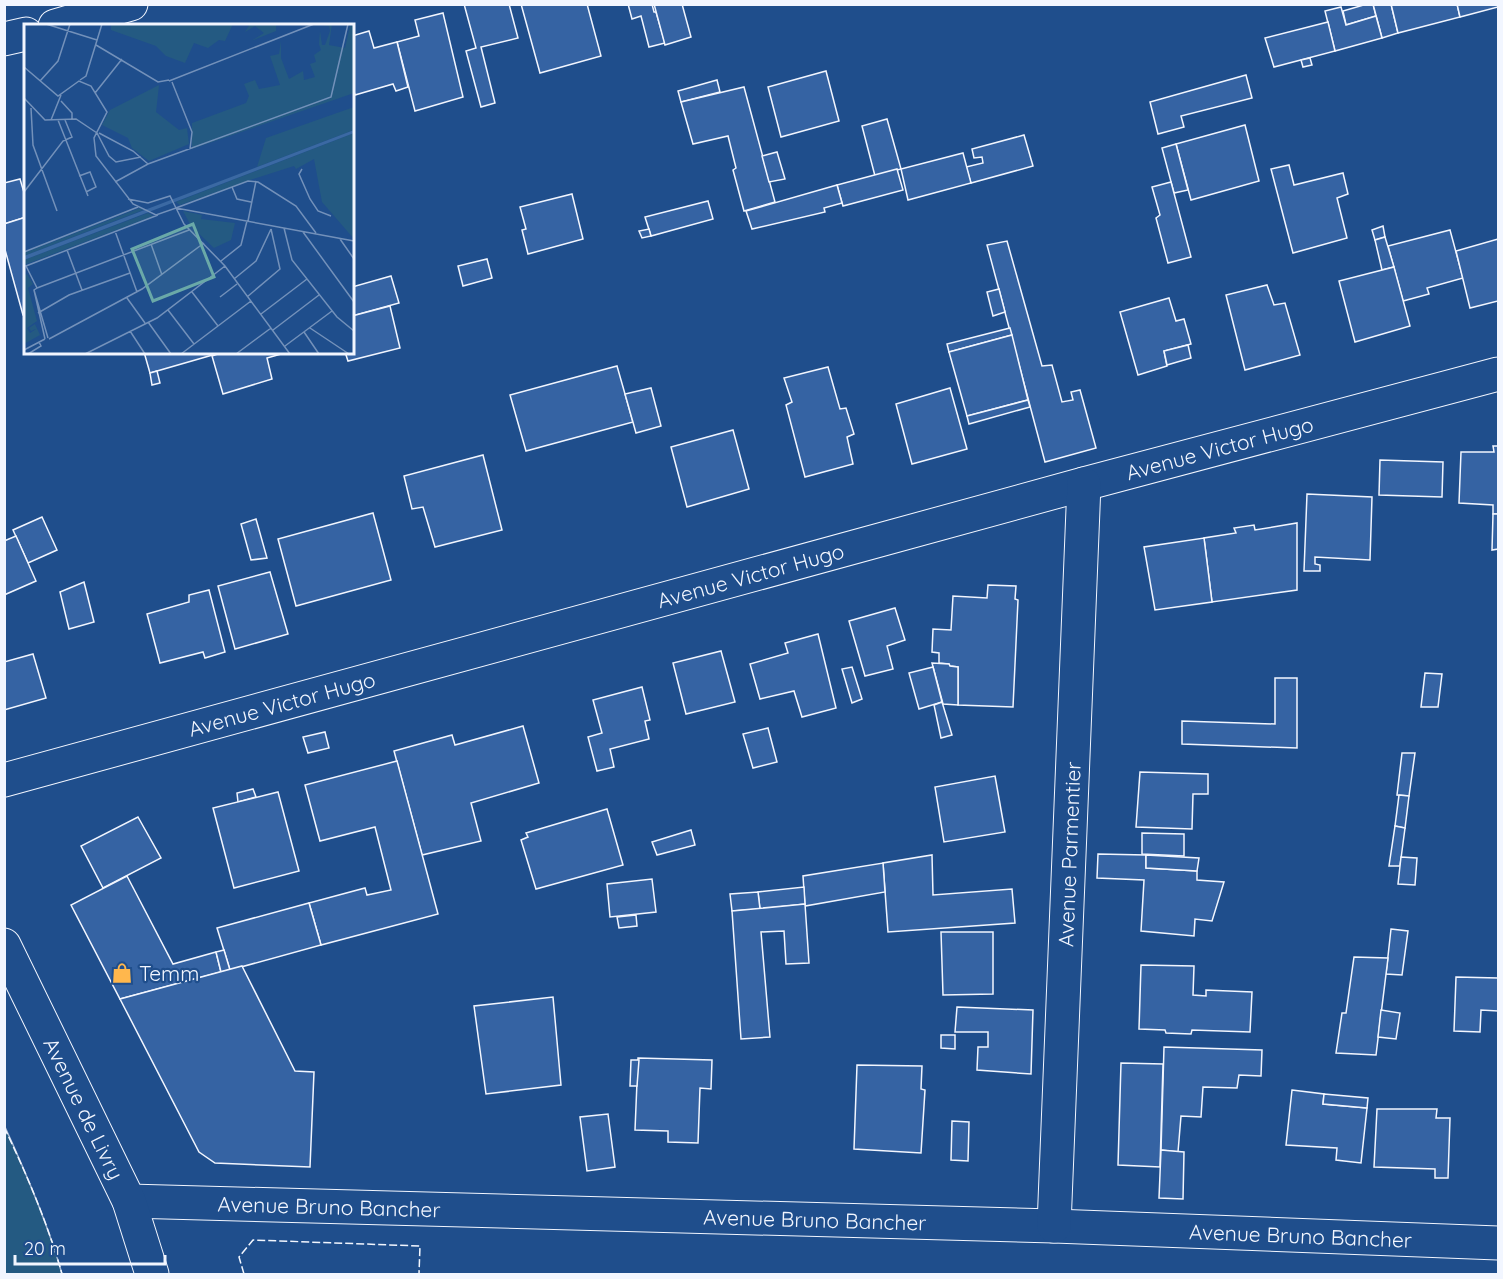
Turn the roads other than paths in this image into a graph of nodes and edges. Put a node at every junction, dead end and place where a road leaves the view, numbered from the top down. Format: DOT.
graph roads {
  1 [pos="131,4"];
  2 [pos="62,24"];
  3 [pos="24,34"];
  4 [pos="4,39"];
  5 [pos="1498,375"];
  6 [pos="1084,484"];
  7 [pos="4,780"];
  8 [pos="4,945"];
  9 [pos="129,1201"];
  10 [pos="1054,1226"];
  11 [pos="1498,1243"];
  12 [pos="152,1275"];
  1 -- 2 [label="street"];
  3 -- 4 [label="street"];
  5 -- 6 [label="street, Avenue Victor Hugo"];
  6 -- 7 [label="street, Avenue Victor Hugo"];
  6 -- 10 [label="street, Avenue Parmentier"];
  8 -- 9 [label="street, Avenue de Livry"];
  9 -- 10 [label="street, Avenue Bruno Bancher"];
  9 -- 12 [label="street, Avenue de Livry"];
  10 -- 11 [label="street, Avenue Bruno Bancher"];
}
